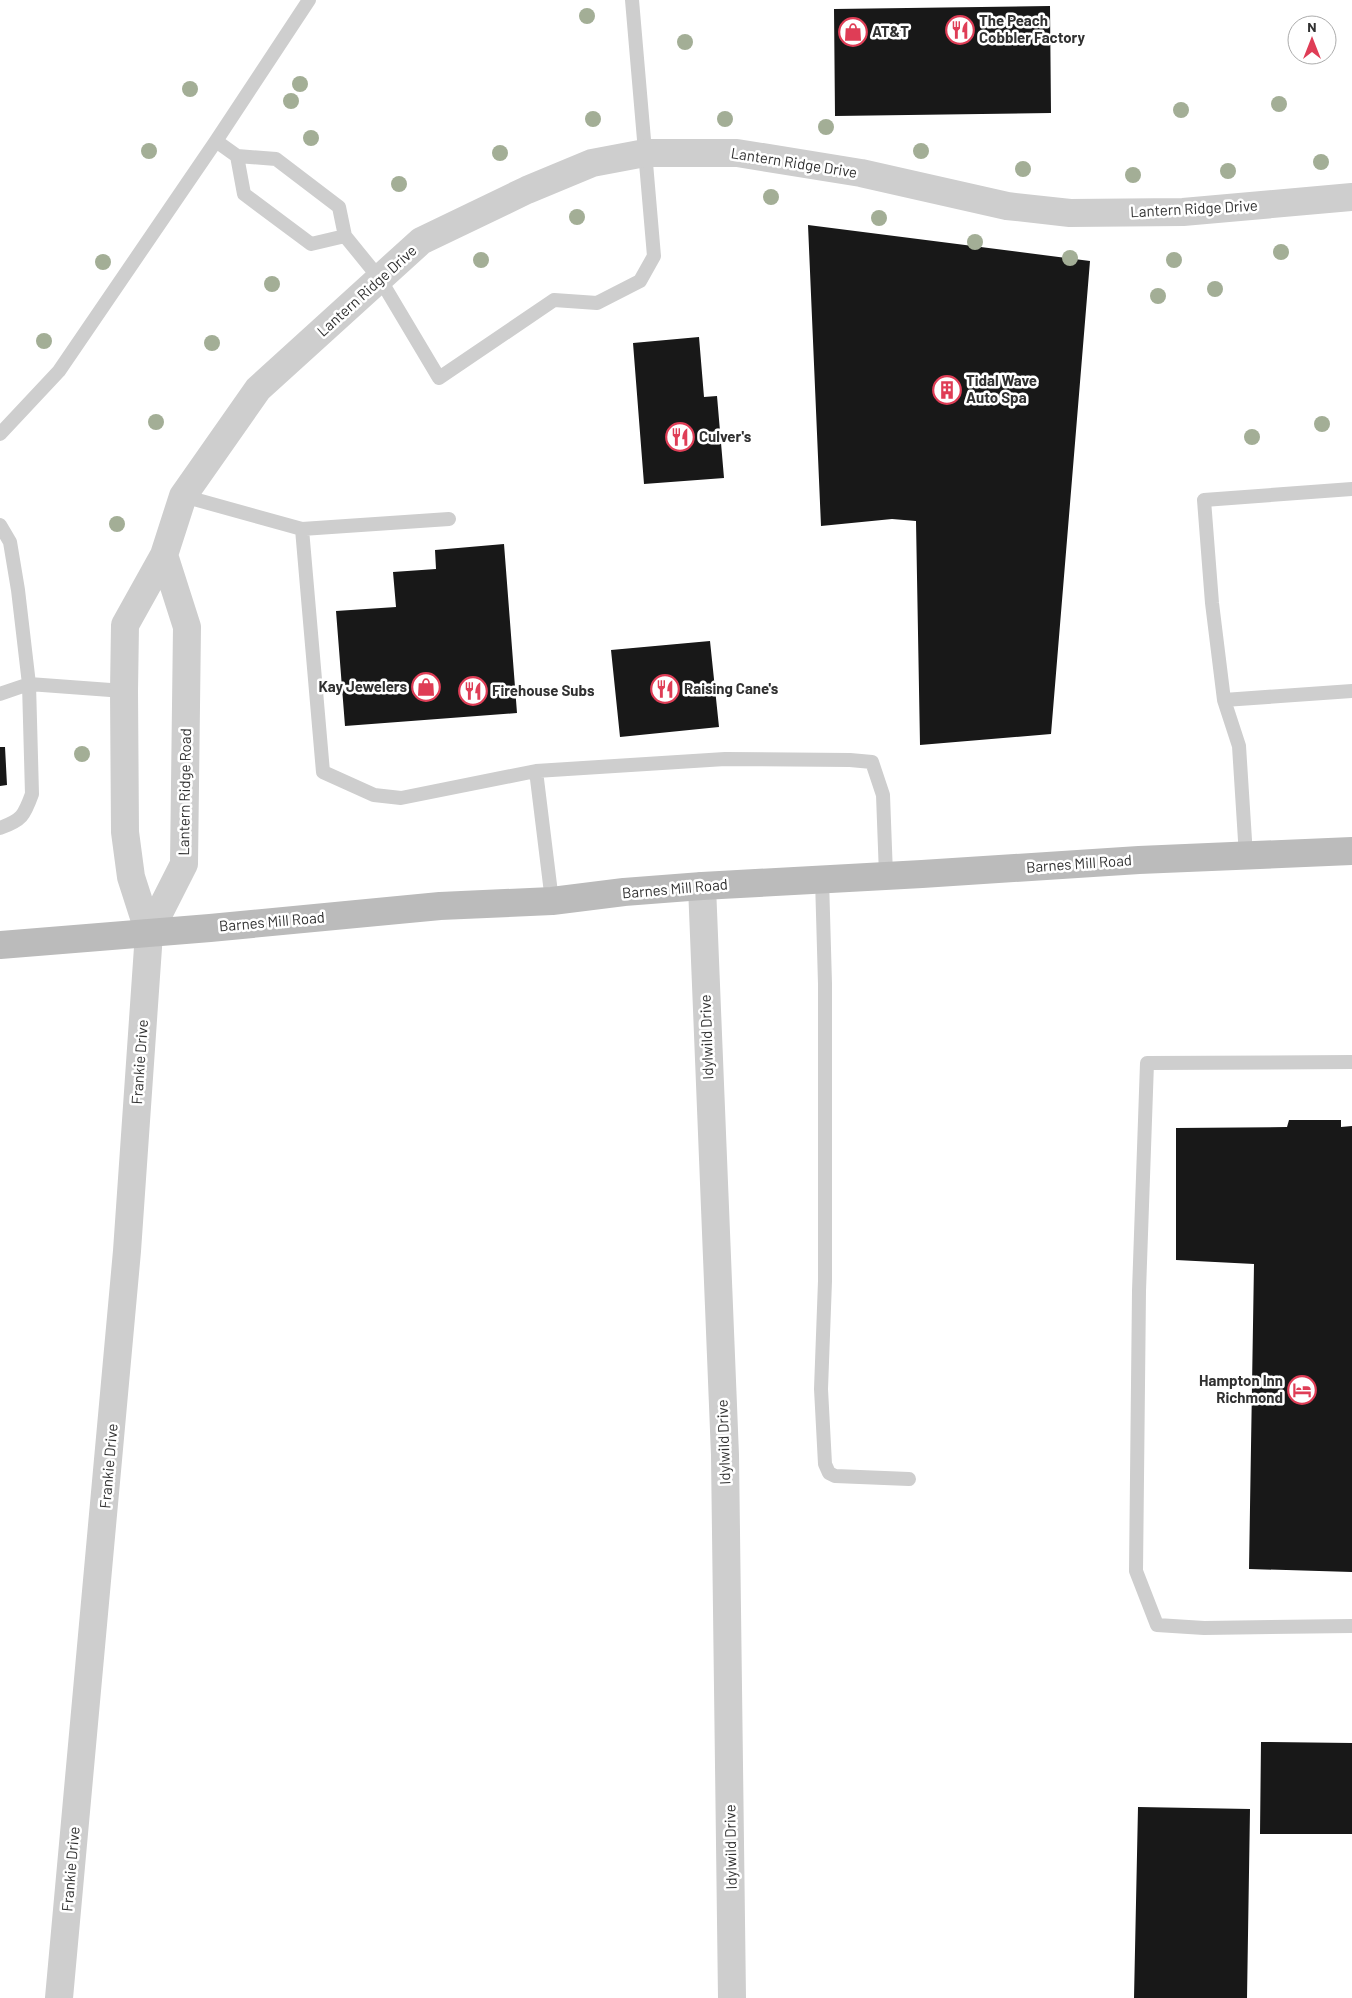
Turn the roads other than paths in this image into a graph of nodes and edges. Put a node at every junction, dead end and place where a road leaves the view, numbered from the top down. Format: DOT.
graph roads {
  1 [pos="309,0"];
  2 [pos="632,0"];
  3 [pos="216,141"];
  4 [pos="645,153"];
  5 [pos="236,156"];
  6 [pos="1352,197"];
  7 [pos="345,236"];
  8 [pos="380,279"];
  9 [pos="0,434"];
  10 [pos="1352,489"];
  11 [pos="183,496"];
  12 [pos="450,520"];
  13 [pos="0,525"];
  14 [pos="302,529"];
  15 [pos="164,555"];
  16 [pos="29,684"];
  17 [pos="124,691"];
  18 [pos="1352,691"];
  19 [pos="0,694"];
  20 [pos="1224,700"];
  21 [pos="536,771"];
  22 [pos="0,828"];
  23 [pos="1352,851"];
  24 [pos="1246,856"];
  25 [pos="886,875"];
  26 [pos="822,879"];
  27 [pos="702,886"];
  28 [pos="552,901"];
  29 [pos="148,933"];
  30 [pos="0,945"];
  31 [pos="1352,1062"];
  32 [pos="910,1479"];
  33 [pos="1352,1626"];
  34 [pos="60,1998"];
  35 [pos="732,1998"];
  1 -- 3 [label="lane"];
  2 -- 4 [label="lane"];
  3 -- 5 [label="lane"];
  3 -- 9 [label="lane"];
  4 -- 6 [label="street, Lantern Ridge Drive"];
  4 -- 8 [label="street, Lantern Ridge Drive"];
  4 -- 8 [label="lane"];
  5 -- 7 [label="lane"];
  5 -- 7 [label="lane"];
  7 -- 8 [label="lane"];
  8 -- 11 [label="street, Lantern Ridge Drive"];
  10 -- 20 [label="lane"];
  11 -- 14 [label="lane"];
  11 -- 15 [label="street, Lantern Ridge Drive"];
  12 -- 14 [label="lane"];
  13 -- 16 [label="lane"];
  14 -- 21 [label="lane"];
  15 -- 17 [label="street"];
  15 -- 29 [label="street, Lantern Ridge Road"];
  16 -- 17 [label="lane"];
  16 -- 19 [label="lane"];
  16 -- 22 [label="lane"];
  17 -- 29 [label="street"];
  18 -- 20 [label="lane"];
  20 -- 24 [label="lane"];
  21 -- 25 [label="lane"];
  21 -- 28 [label="lane"];
  23 -- 24 [label="street, Barnes Mill Road"];
  24 -- 25 [label="street, Barnes Mill Road"];
  25 -- 26 [label="street, Barnes Mill Road"];
  26 -- 27 [label="street, Barnes Mill Road"];
  26 -- 32 [label="lane"];
  27 -- 28 [label="street, Barnes Mill Road"];
  27 -- 35 [label="street, Idylwild Drive"];
  28 -- 29 [label="street, Barnes Mill Road"];
  29 -- 30 [label="street, Barnes Mill Road"];
  29 -- 34 [label="street, Frankie Drive"];
  31 -- 33 [label="lane"];
}
